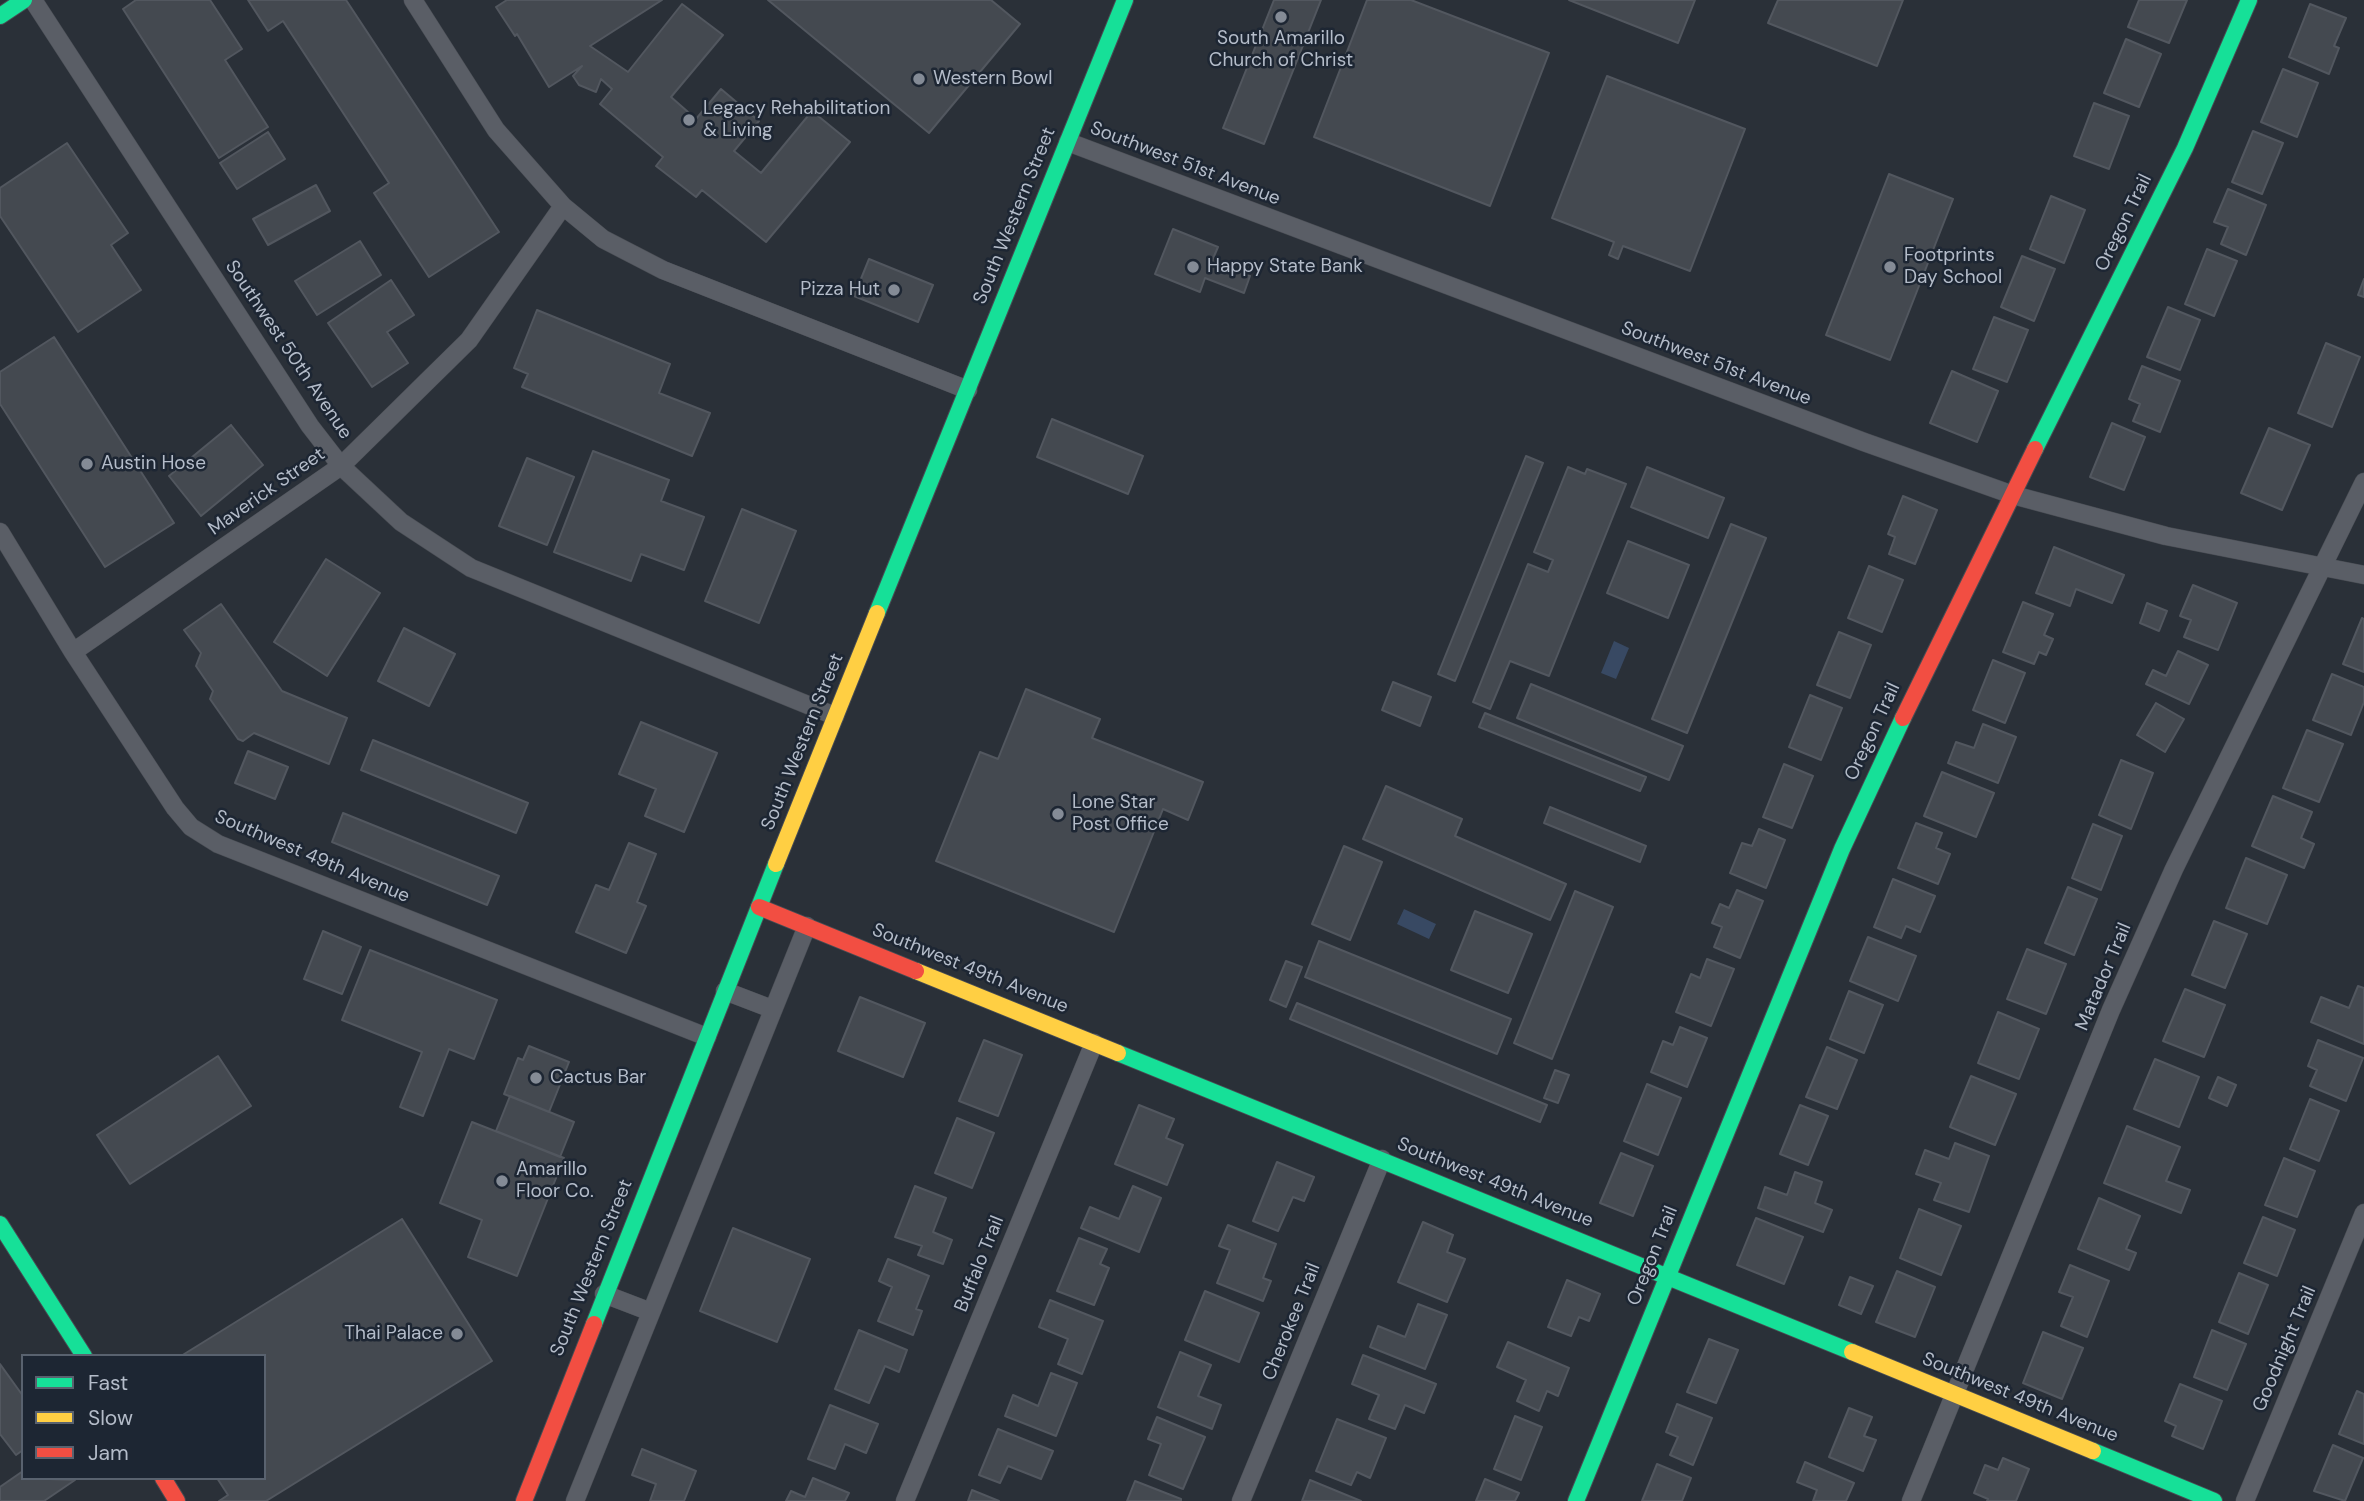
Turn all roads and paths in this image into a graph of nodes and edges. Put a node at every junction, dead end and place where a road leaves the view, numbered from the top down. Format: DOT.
graph roads {
  1 [pos="24,0"];
  2 [pos="33,0"];
  3 [pos="413,0"];
  4 [pos="1125,0"];
  5 [pos="2249,0"];
  6 [pos="0,16"];
  7 [pos="1068,142"];
  8 [pos="563,206"];
  9 [pos="968,390"];
  10 [pos="341,466"];
  11 [pos="2364,482"];
  12 [pos="2013,495"];
  13 [pos="0,532"];
  14 [pos="2320,568"];
  15 [pos="2364,575"];
  16 [pos="74,652"];
  17 [pos="835,716"];
  18 [pos="759,907"];
  19 [pos="807,926"];
  20 [pos="725,991"];
  21 [pos="772,1009"];
  22 [pos="707,1037"];
  23 [pos="1094,1042"];
  24 [pos="1382,1159"];
  25 [pos="2364,1213"];
  26 [pos="0,1224"];
  27 [pos="1667,1277"];
  28 [pos="604,1294"];
  29 [pos="651,1312"];
  30 [pos="84,1354"];
  31 [pos="1955,1394"];
  32 [pos="164,1480"];
  33 [pos="169,1498"];
  34 [pos="524,1501"];
  35 [pos="575,1501"];
  36 [pos="905,1501"];
  37 [pos="1241,1501"];
  38 [pos="1576,1501"];
  39 [pos="1911,1501"];
  40 [pos="2214,1501"];
  41 [pos="2245,1501"];
  1 -- 6 [label="street"];
  2 -- 10 [label="street, Southwest 50th Avenue"];
  3 -- 8 [label="street"];
  4 -- 7 [label="street, South Western Street"];
  5 -- 12 [label="street, Oregon Trail"];
  7 -- 9 [label="street, South Western Street"];
  7 -- 12 [label="street, Southwest 51st Avenue"];
  8 -- 9 [label="street"];
  8 -- 10 [label="street, Maverick Street"];
  9 -- 17 [label="street, South Western Street"];
  10 -- 16 [label="street, Maverick Street"];
  10 -- 17 [label="street, Southwest 50th Avenue"];
  11 -- 14 [label="street, Matador Trail"];
  12 -- 14 [label="street, Southwest 51st Avenue"];
  12 -- 27 [label="street, Oregon Trail"];
  13 -- 16 [label="street, Southwest 49th Avenue"];
  14 -- 15 [label="street, Southwest 51st Avenue"];
  14 -- 31 [label="street, Matador Trail"];
  16 -- 22 [label="street, Southwest 49th Avenue"];
  17 -- 18 [label="street, South Western Street"];
  18 -- 19 [label="street, Southwest 49th Avenue"];
  18 -- 20 [label="street, South Western Street"];
  19 -- 21 [label="street"];
  19 -- 23 [label="street, Southwest 49th Avenue"];
  20 -- 21 [label="street"];
  20 -- 22 [label="street, South Western Street"];
  21 -- 29 [label="street"];
  22 -- 28 [label="street, South Western Street"];
  23 -- 24 [label="street, Southwest 49th Avenue"];
  23 -- 36 [label="street, Buffalo Trail"];
  24 -- 27 [label="street, Southwest 49th Avenue"];
  24 -- 37 [label="street, Cherokee Trail"];
  25 -- 41 [label="street, Goodnight Trail"];
  26 -- 30 [label="street"];
  27 -- 31 [label="street, Southwest 49th Avenue"];
  27 -- 38 [label="street, Oregon Trail"];
  28 -- 29 [label="street"];
  28 -- 34 [label="street, South Western Street"];
  29 -- 35 [label="street"];
  31 -- 39 [label="street, Matador Trail"];
  31 -- 40 [label="street, Southwest 49th Avenue"];
  32 -- 33 [label="street"];
}
